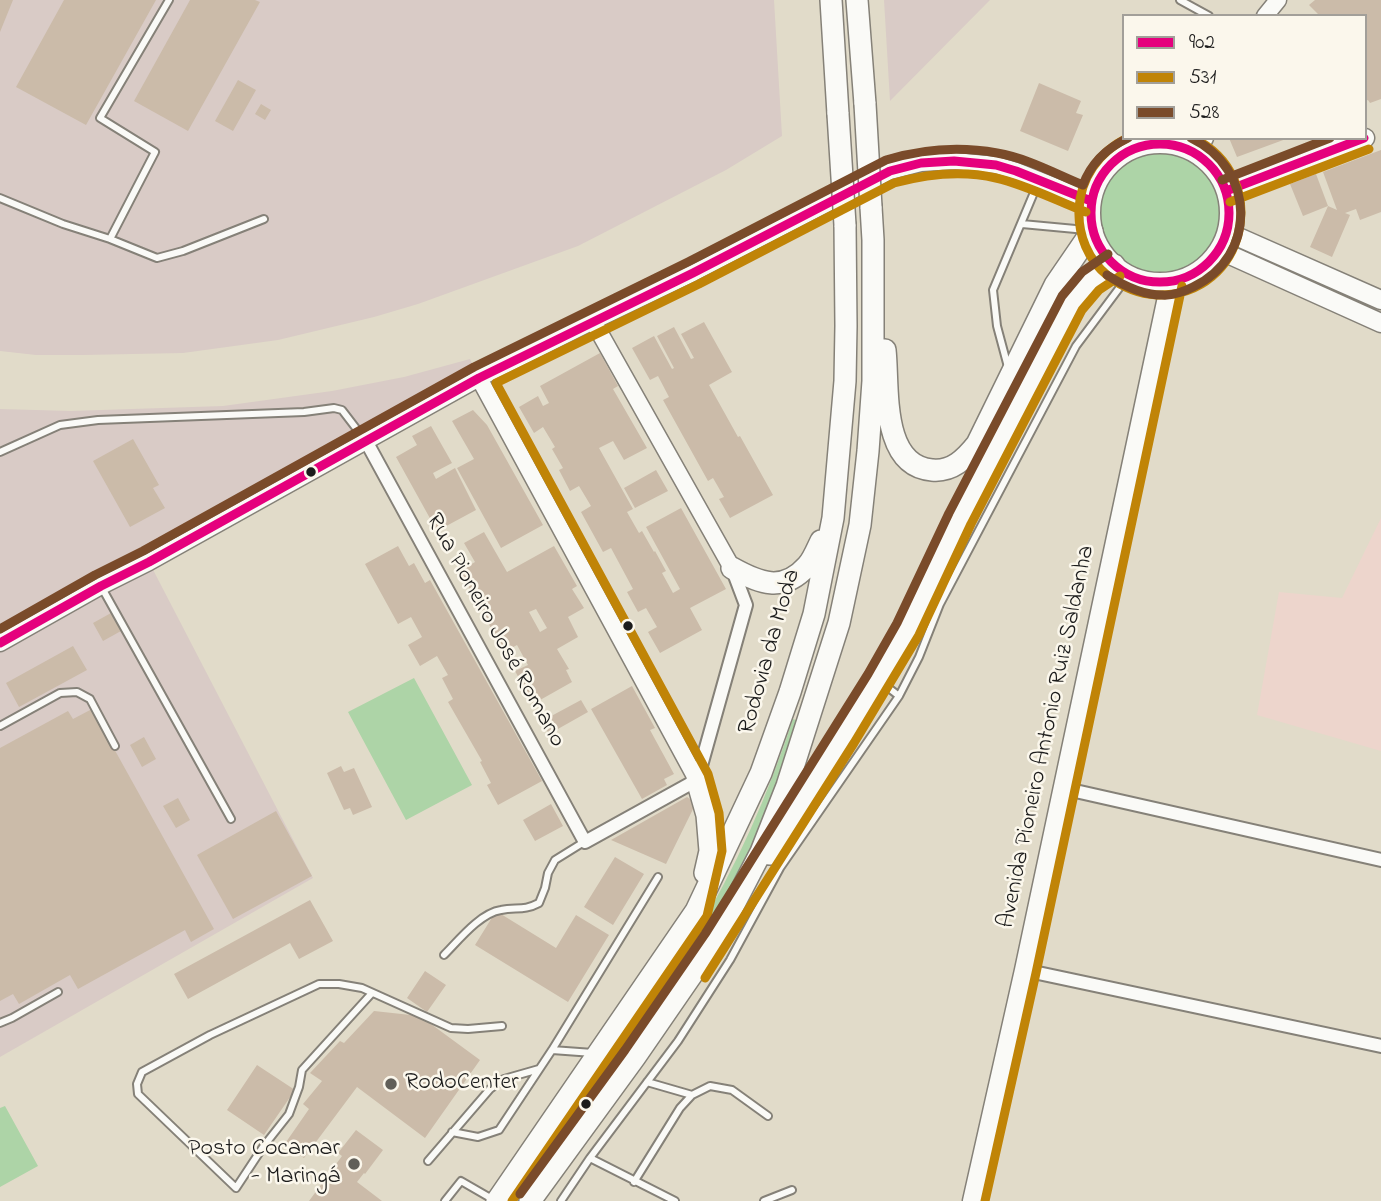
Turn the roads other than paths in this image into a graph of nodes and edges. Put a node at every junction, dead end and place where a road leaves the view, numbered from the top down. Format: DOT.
graph roads {
  1 [pos="169,0"];
  2 [pos="831,0"];
  3 [pos="857,0"];
  4 [pos="1180,0"];
  5 [pos="1278,0"];
  6 [pos="1205,14"];
  7 [pos="1267,14"];
  8 [pos="1360,140"];
  9 [pos="1201,146"];
  10 [pos="1039,181"];
  11 [pos="1226,191"];
  12 [pos="0,198"];
  13 [pos="1091,201"];
  14 [pos="264,219"];
  15 [pos="1022,224"];
  16 [pos="1092,231"];
  17 [pos="1227,232"];
  18 [pos="110,239"];
  19 [pos="873,240"];
  20 [pos="1219,250"];
  21 [pos="1121,270"];
  22 [pos="1170,283"];
  23 [pos="1381,303"];
  24 [pos="1361,314"];
  25 [pos="593,321"];
  26 [pos="1381,323"];
  27 [pos="1010,374"];
  28 [pos="479,378"];
  29 [pos="366,441"];
  30 [pos="0,452"];
  31 [pos="833,518"];
  32 [pos="732,568"];
  33 [pos="101,586"];
  34 [pos="0,643"];
  35 [pos="878,680"];
  36 [pos="899,696"];
  37 [pos="0,726"];
  38 [pos="115,746"];
  39 [pos="696,780"];
  40 [pos="1062,788"];
  41 [pos="231,819"];
  42 [pos="585,842"];
  43 [pos="1381,860"];
  44 [pos="658,877"];
  45 [pos="696,911"];
  46 [pos="715,942"];
  47 [pos="444,955"];
  48 [pos="1024,970"];
  49 [pos="58,992"];
  50 [pos="372,993"];
  51 [pos="0,1023"];
  52 [pos="502,1026"];
  53 [pos="1381,1046"];
  54 [pos="552,1050"];
  55 [pos="598,1053"];
  56 [pos="539,1069"];
  57 [pos="647,1082"];
  58 [pos="692,1095"];
  59 [pos="768,1115"];
  60 [pos="452,1132"];
  61 [pos="590,1158"];
  62 [pos="428,1161"];
  63 [pos="634,1182"];
  64 [pos="792,1190"];
  65 [pos="445,1201"];
  66 [pos="496,1201"];
  67 [pos="530,1201"];
  68 [pos="561,1201"];
  69 [pos="675,1201"];
  70 [pos="764,1201"];
  71 [pos="972,1201"];
  1 -- 18 [label="lane"];
  2 -- 31 [label="highway, Rodovia da Moda, bridge"];
  3 -- 19 [label="highway, bridge"];
  4 -- 6 [label="lane"];
  5 -- 7 [label="street"];
  8 -- 11 [label="main road"];
  9 -- 11 [label="main road"];
  9 -- 13 [label="main road"];
  10 -- 13 [label="street"];
  10 -- 15 [label="lane"];
  10 -- 25 [label="street"];
  11 -- 17 [label="main road"];
  12 -- 18 [label="lane"];
  13 -- 16 [label="main road"];
  14 -- 18 [label="lane"];
  15 -- 16 [label="lane"];
  15 -- 27 [label="lane"];
  16 -- 21 [label="main road"];
  16 -- 27 [label="highway"];
  17 -- 20 [label="main road"];
  17 -- 23 [label="main road"];
  19 -- 27 [label="highway"];
  19 -- 46 [label="highway"];
  20 -- 22 [label="main road"];
  20 -- 24 [label="main road"];
  21 -- 22 [label="main road"];
  21 -- 35 [label="highway"];
  21 -- 36 [label="lane"];
  22 -- 40 [label="main road, Avenida Pioneiro Antonio Ruiz Saldanha"];
  23 -- 24 [label="street"];
  24 -- 26 [label="main road"];
  25 -- 28 [label="street"];
  25 -- 32 [label="street"];
  28 -- 29 [label="street"];
  28 -- 39 [label="street"];
  29 -- 30 [label="lane"];
  29 -- 33 [label="street"];
  29 -- 42 [label="street, Rua Pioneiro José Romano"];
  31 -- 32 [label="highway"];
  31 -- 45 [label="highway, Rodovia da Moda"];
  32 -- 39 [label="street"];
  33 -- 34 [label="street"];
  33 -- 41 [label="lane"];
  35 -- 36 [label="lane"];
  35 -- 46 [label="highway"];
  36 -- 57 [label="lane"];
  37 -- 38 [label="lane"];
  39 -- 42 [label="street"];
  39 -- 45 [label="highway"];
  40 -- 43 [label="street"];
  40 -- 48 [label="main road, Avenida Pioneiro Antonio Ruiz Saldanha"];
  42 -- 47 [label="lane"];
  44 -- 54 [label="lane"];
  45 -- 55 [label="highway, Rodovia da Moda"];
  46 -- 67 [label="highway"];
  48 -- 53 [label="street"];
  48 -- 71 [label="main road, Avenida Pioneiro Antonio Ruiz Saldanha"];
  49 -- 51 [label="lane"];
  50 -- 50 [label="lane"];
  50 -- 52 [label="lane"];
  54 -- 55 [label="lane"];
  54 -- 56 [label="lane"];
  55 -- 66 [label="highway, Rodovia da Moda"];
  56 -- 60 [label="lane"];
  56 -- 60 [label="lane"];
  57 -- 58 [label="lane"];
  57 -- 61 [label="lane"];
  58 -- 59 [label="lane"];
  58 -- 63 [label="lane"];
  60 -- 62 [label="lane"];
  61 -- 63 [label="lane"];
  61 -- 68 [label="lane"];
  63 -- 69 [label="lane"];
  64 -- 70 [label="lane"];
  65 -- 66 [label="lane"];
}
